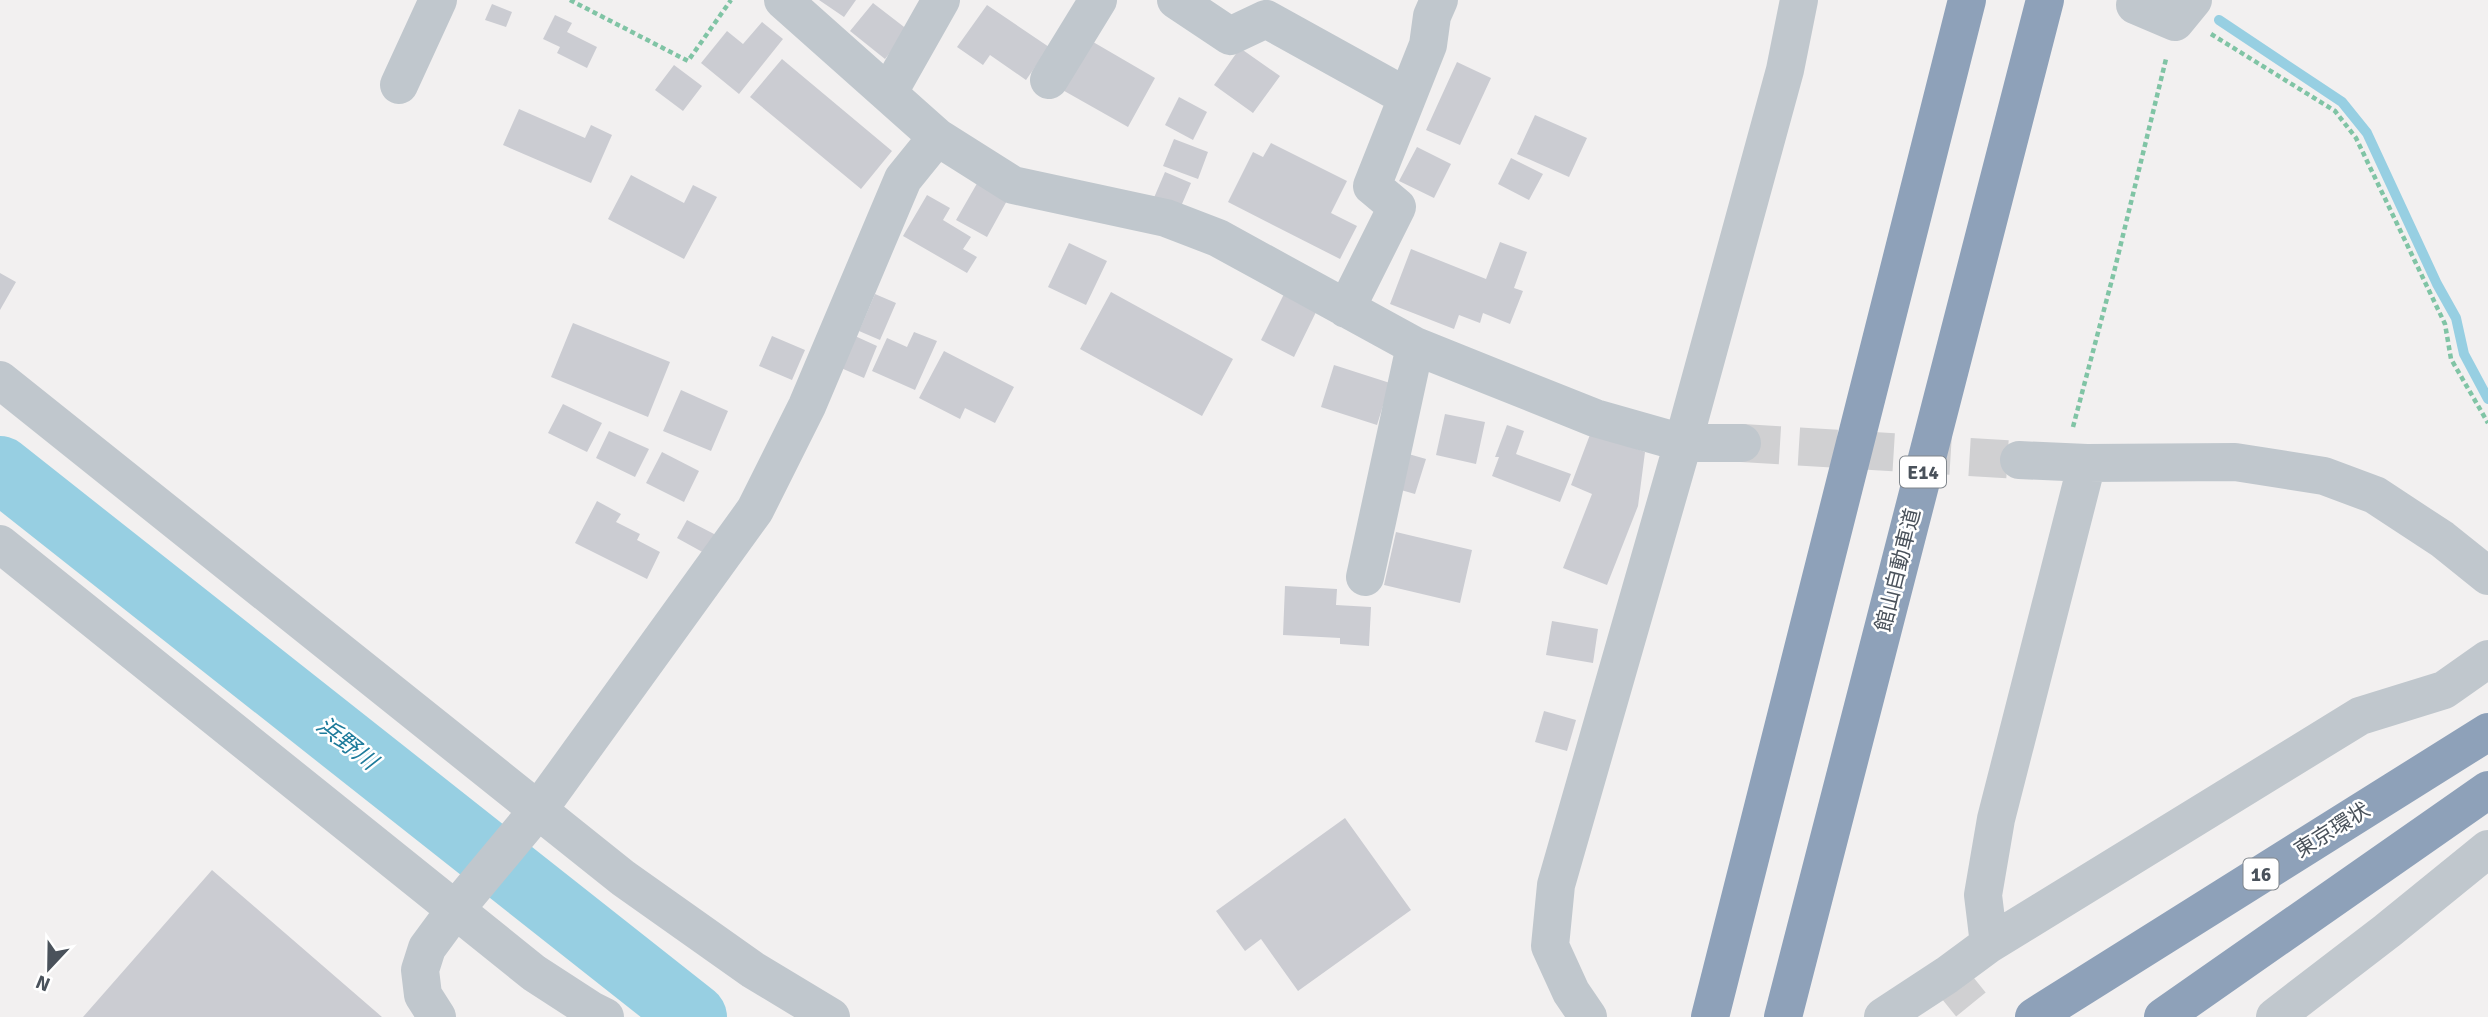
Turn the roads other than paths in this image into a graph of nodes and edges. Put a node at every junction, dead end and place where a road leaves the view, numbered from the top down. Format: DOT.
graph roads {
  1 [pos="438,0"];
  2 [pos="783,0"];
  3 [pos="941,0"];
  4 [pos="1098,0"];
  5 [pos="1176,0"];
  6 [pos="1439,0"];
  7 [pos="1799,0"];
  8 [pos="1967,0"];
  9 [pos="2045,0"];
  10 [pos="2135,5"];
  11 [pos="2184,11"];
  12 [pos="1049,80"];
  13 [pos="399,85"];
  14 [pos="889,92"];
  15 [pos="1407,97"];
  16 [pos="937,137"];
  17 [pos="1346,309"];
  18 [pos="1415,346"];
  19 [pos="0,380"];
  20 [pos="1683,443"];
  21 [pos="1742,443"];
  22 [pos="2019,460"];
  23 [pos="2075,462"];
  24 [pos="0,544"];
  25 [pos="2488,576"];
  26 [pos="1365,577"];
  27 [pos="2488,659"];
  28 [pos="2488,732"];
  29 [pos="2488,790"];
  30 [pos="539,809"];
  31 [pos="2488,849"];
  32 [pos="455,909"];
  33 [pos="1989,944"];
  34 [pos="598,1014"];
  35 [pos="437,1017"];
  36 [pos="831,1017"];
  37 [pos="1588,1017"];
  38 [pos="1710,1017"];
  39 [pos="1783,1017"];
  40 [pos="1882,1017"];
  41 [pos="2034,1017"];
  42 [pos="2163,1017"];
  43 [pos="2275,1017"];
  1 -- 13 [label="street"];
  2 -- 14 [label="street"];
  3 -- 14 [label="street"];
  4 -- 12 [label="street"];
  5 -- 15 [label="street"];
  6 -- 15 [label="street"];
  7 -- 20 [label="street"];
  8 -- 38 [label="highway"];
  9 -- 39 [label="highway, 館山自動車道 / E14"];
  10 -- 11 [label="street"];
  14 -- 16 [label="street"];
  15 -- 17 [label="street"];
  16 -- 17 [label="street"];
  16 -- 30 [label="street"];
  17 -- 18 [label="street"];
  18 -- 20 [label="street"];
  18 -- 26 [label="street"];
  19 -- 30 [label="street"];
  20 -- 21 [label="street"];
  20 -- 37 [label="street"];
  22 -- 23 [label="street"];
  23 -- 25 [label="street"];
  23 -- 33 [label="street"];
  24 -- 32 [label="street"];
  27 -- 33 [label="street"];
  28 -- 41 [label="highway, 東京環状 / 16"];
  29 -- 42 [label="highway"];
  30 -- 32 [label="street"];
  30 -- 36 [label="street"];
  31 -- 43 [label="street"];
  32 -- 34 [label="street"];
  32 -- 35 [label="street"];
  33 -- 40 [label="street"];
}
